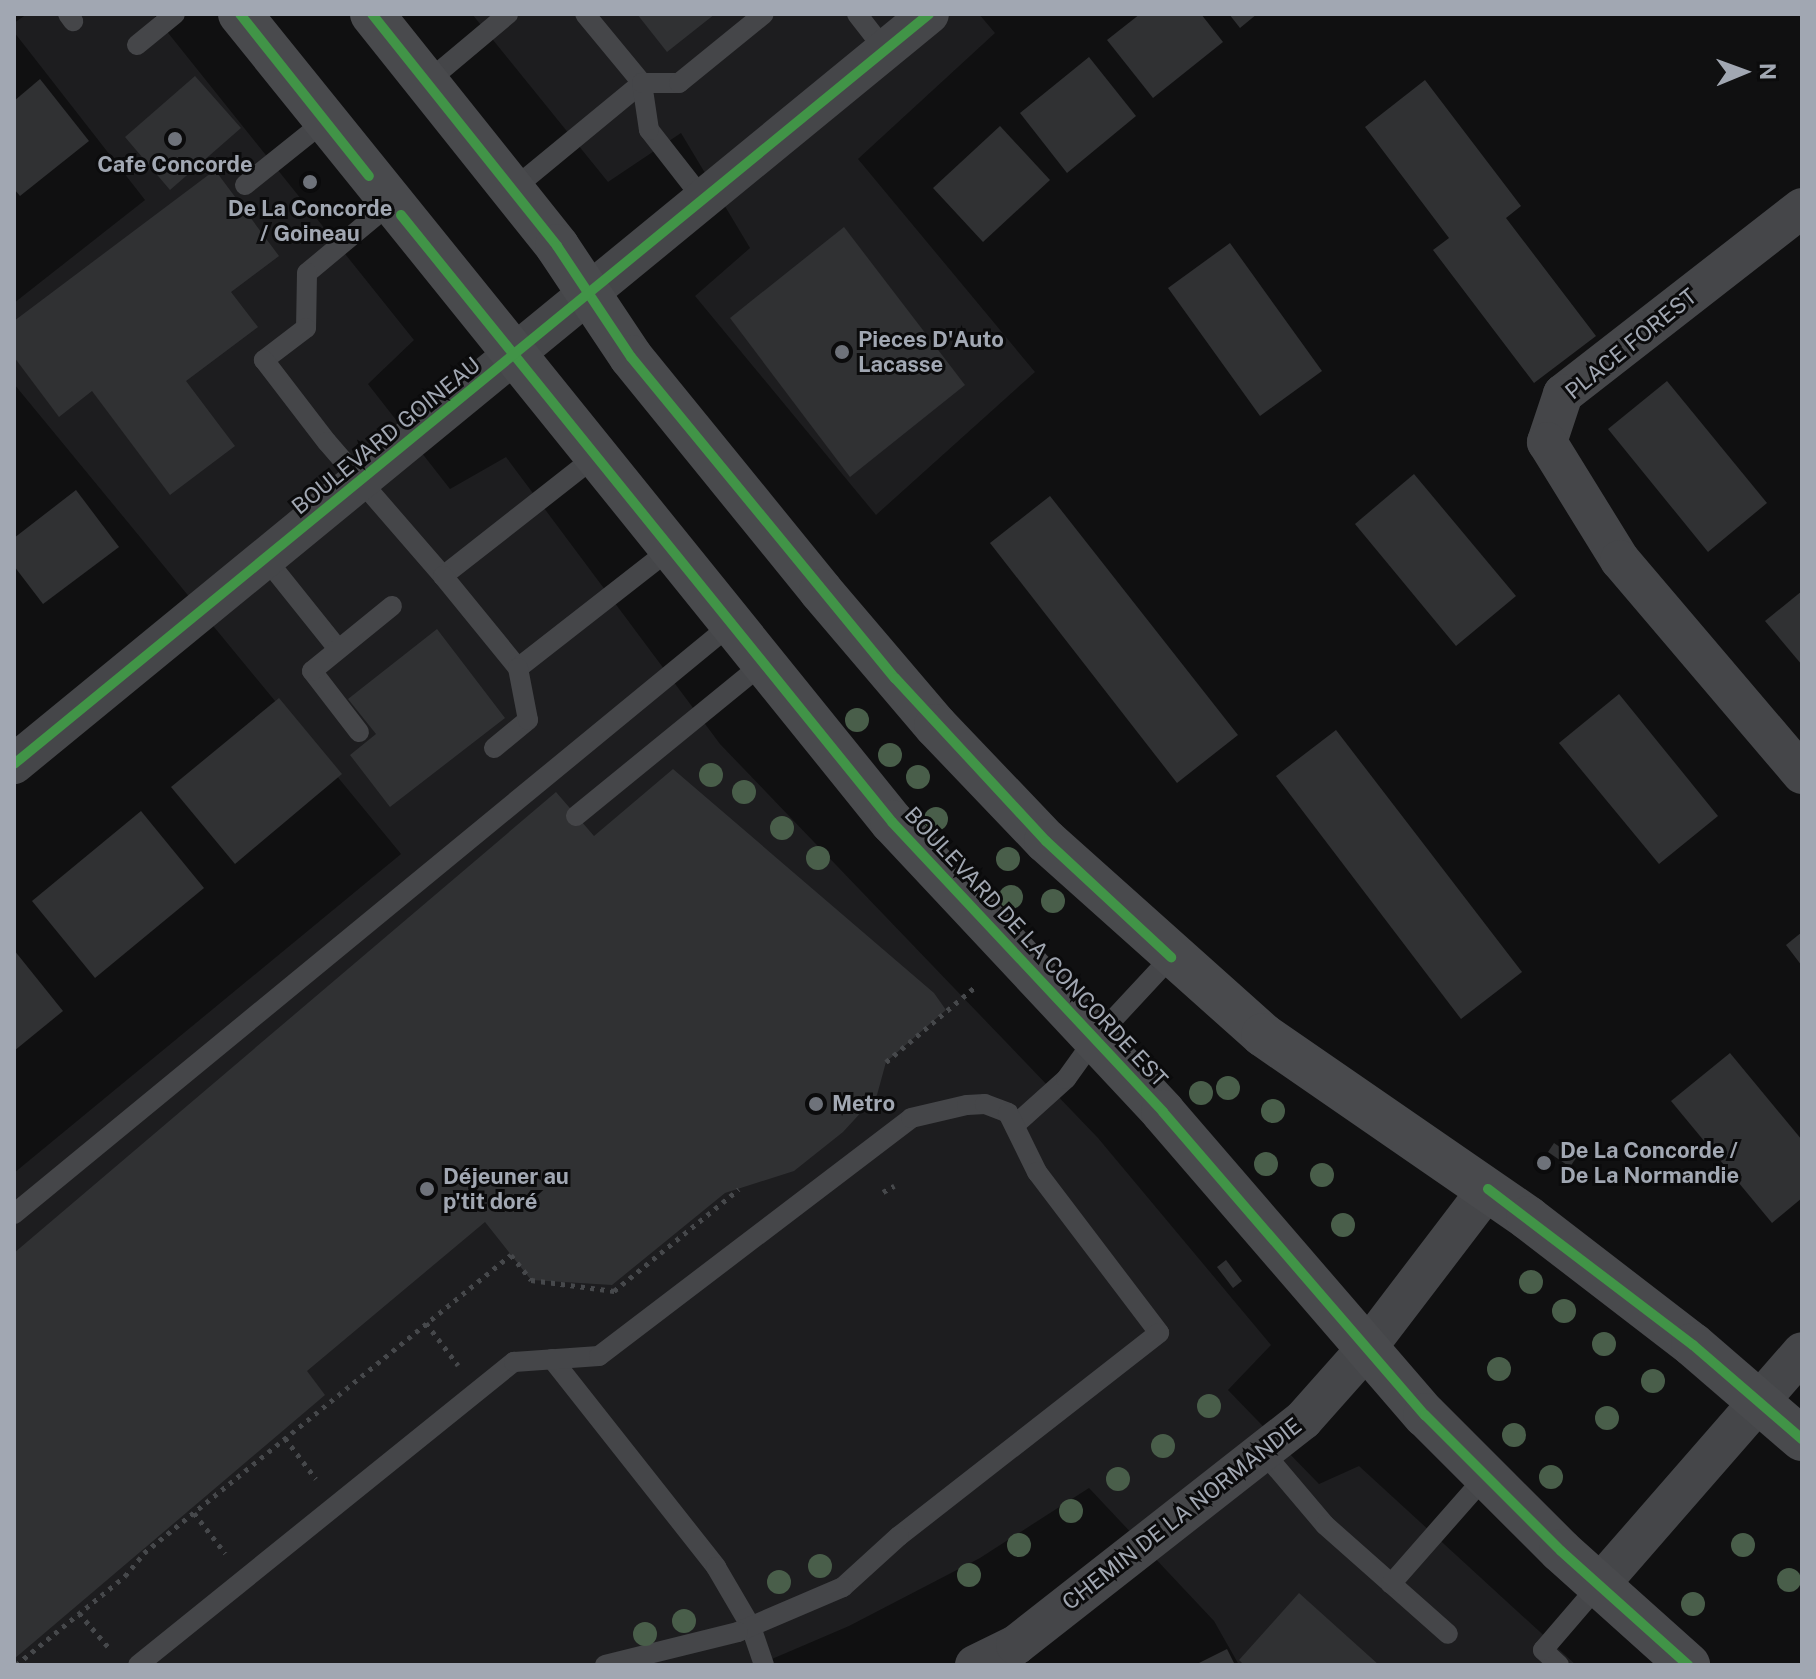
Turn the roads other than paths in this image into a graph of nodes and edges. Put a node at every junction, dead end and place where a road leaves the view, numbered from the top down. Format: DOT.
graph roads {
  1 [pos="175,14"];
  2 [pos="240,14"];
  3 [pos="372,14"];
  4 [pos="508,14"];
  5 [pos="585,14"];
  6 [pos="764,14"];
  7 [pos="857,14"];
  8 [pos="929,14"];
  9 [pos="137,45"];
  10 [pos="885,50"];
  11 [pos="427,82"];
  12 [pos="642,83"];
  13 [pos="325,121"];
  14 [pos="245,185"];
  15 [pos="512,190"];
  16 [pos="703,199"];
  17 [pos="391,203"];
  18 [pos="1802,208"];
  19 [pos="590,293"];
  20 [pos="514,357"];
  21 [pos="595,457"];
  22 [pos="364,481"];
  23 [pos="669,550"];
  24 [pos="266,559"];
  25 [pos="443,576"];
  26 [pos="392,606"];
  27 [pos="729,626"];
  28 [pos="338,649"];
  29 [pos="761,665"];
  30 [pos="518,668"];
  31 [pos="359,732"];
  32 [pos="494,748"];
  33 [pos="14,764"];
  34 [pos="1802,774"];
  35 [pos="576,816"];
  36 [pos="1171,957"];
  37 [pos="1094,1040"];
  38 [pos="1017,1123"];
  39 [pos="1488,1189"];
  40 [pos="14,1214"];
  41 [pos="1366,1349"];
  42 [pos="1802,1352"];
  43 [pos="552,1359"];
  44 [pos="1760,1402"];
  45 [pos="1802,1439"];
  46 [pos="1264,1453"];
  47 [pos="1485,1477"];
  48 [pos="1391,1584"];
  49 [pos="1599,1585"];
  50 [pos="751,1627"];
  51 [pos="1448,1634"];
  52 [pos="138,1665"];
  53 [pos="605,1665"];
  54 [pos="764,1665"];
  55 [pos="975,1665"];
  56 [pos="1559,1665"];
  57 [pos="1688,1665"];
  1 -- 9 [label="lane"];
  2 -- 13 [label="street, BOULEVARD DE LA CONCORDE EST"];
  3 -- 11 [label="street"];
  4 -- 11 [label="lane"];
  5 -- 12 [label="lane"];
  6 -- 12 [label="lane"];
  7 -- 10 [label="lane"];
  8 -- 10 [label="street, BOULEVARD GOINEAU"];
  10 -- 16 [label="street, BOULEVARD GOINEAU"];
  11 -- 15 [label="street"];
  12 -- 15 [label="lane"];
  12 -- 16 [label="lane"];
  13 -- 14 [label="lane"];
  13 -- 17 [label="street, BOULEVARD DE LA CONCORDE EST"];
  15 -- 19 [label="street"];
  16 -- 19 [label="street, BOULEVARD GOINEAU"];
  17 -- 20 [label="street, BOULEVARD DE LA CONCORDE EST"];
  17 -- 22 [label="lane"];
  18 -- 34 [label="street, PLACE FOREST"];
  19 -- 20 [label="street, BOULEVARD GOINEAU"];
  19 -- 36 [label="street"];
  20 -- 21 [label="street, BOULEVARD DE LA CONCORDE EST"];
  20 -- 22 [label="street, BOULEVARD GOINEAU"];
  21 -- 23 [label="street, BOULEVARD DE LA CONCORDE EST"];
  21 -- 25 [label="lane"];
  22 -- 24 [label="street, BOULEVARD GOINEAU"];
  22 -- 25 [label="lane"];
  23 -- 27 [label="street, BOULEVARD DE LA CONCORDE EST"];
  23 -- 30 [label="lane"];
  24 -- 28 [label="lane"];
  24 -- 33 [label="street, BOULEVARD GOINEAU"];
  25 -- 30 [label="lane"];
  26 -- 28 [label="lane"];
  27 -- 29 [label="street, BOULEVARD DE LA CONCORDE EST"];
  27 -- 40 [label="lane"];
  28 -- 31 [label="lane"];
  29 -- 35 [label="lane"];
  29 -- 37 [label="street, BOULEVARD DE LA CONCORDE EST"];
  30 -- 32 [label="lane"];
  36 -- 37 [label="lane"];
  36 -- 39 [label="street"];
  37 -- 38 [label="lane"];
  37 -- 41 [label="street, BOULEVARD DE LA CONCORDE EST"];
  38 -- 43 [label="lane"];
  38 -- 50 [label="lane"];
  39 -- 41 [label="street, CHEMIN DE LA NORMANDIE"];
  39 -- 44 [label="street"];
  41 -- 46 [label="street, CHEMIN DE LA NORMANDIE"];
  41 -- 47 [label="street, BOULEVARD DE LA CONCORDE EST"];
  42 -- 44 [label="street"];
  43 -- 50 [label="lane"];
  43 -- 52 [label="lane"];
  44 -- 45 [label="street"];
  44 -- 49 [label="street"];
  46 -- 48 [label="lane"];
  46 -- 55 [label="street, CHEMIN DE LA NORMANDIE"];
  47 -- 48 [label="lane"];
  47 -- 49 [label="street, BOULEVARD DE LA CONCORDE EST"];
  48 -- 51 [label="lane"];
  49 -- 56 [label="lane"];
  49 -- 57 [label="street, BOULEVARD DE LA CONCORDE EST"];
  50 -- 53 [label="lane"];
  50 -- 54 [label="lane"];
}
